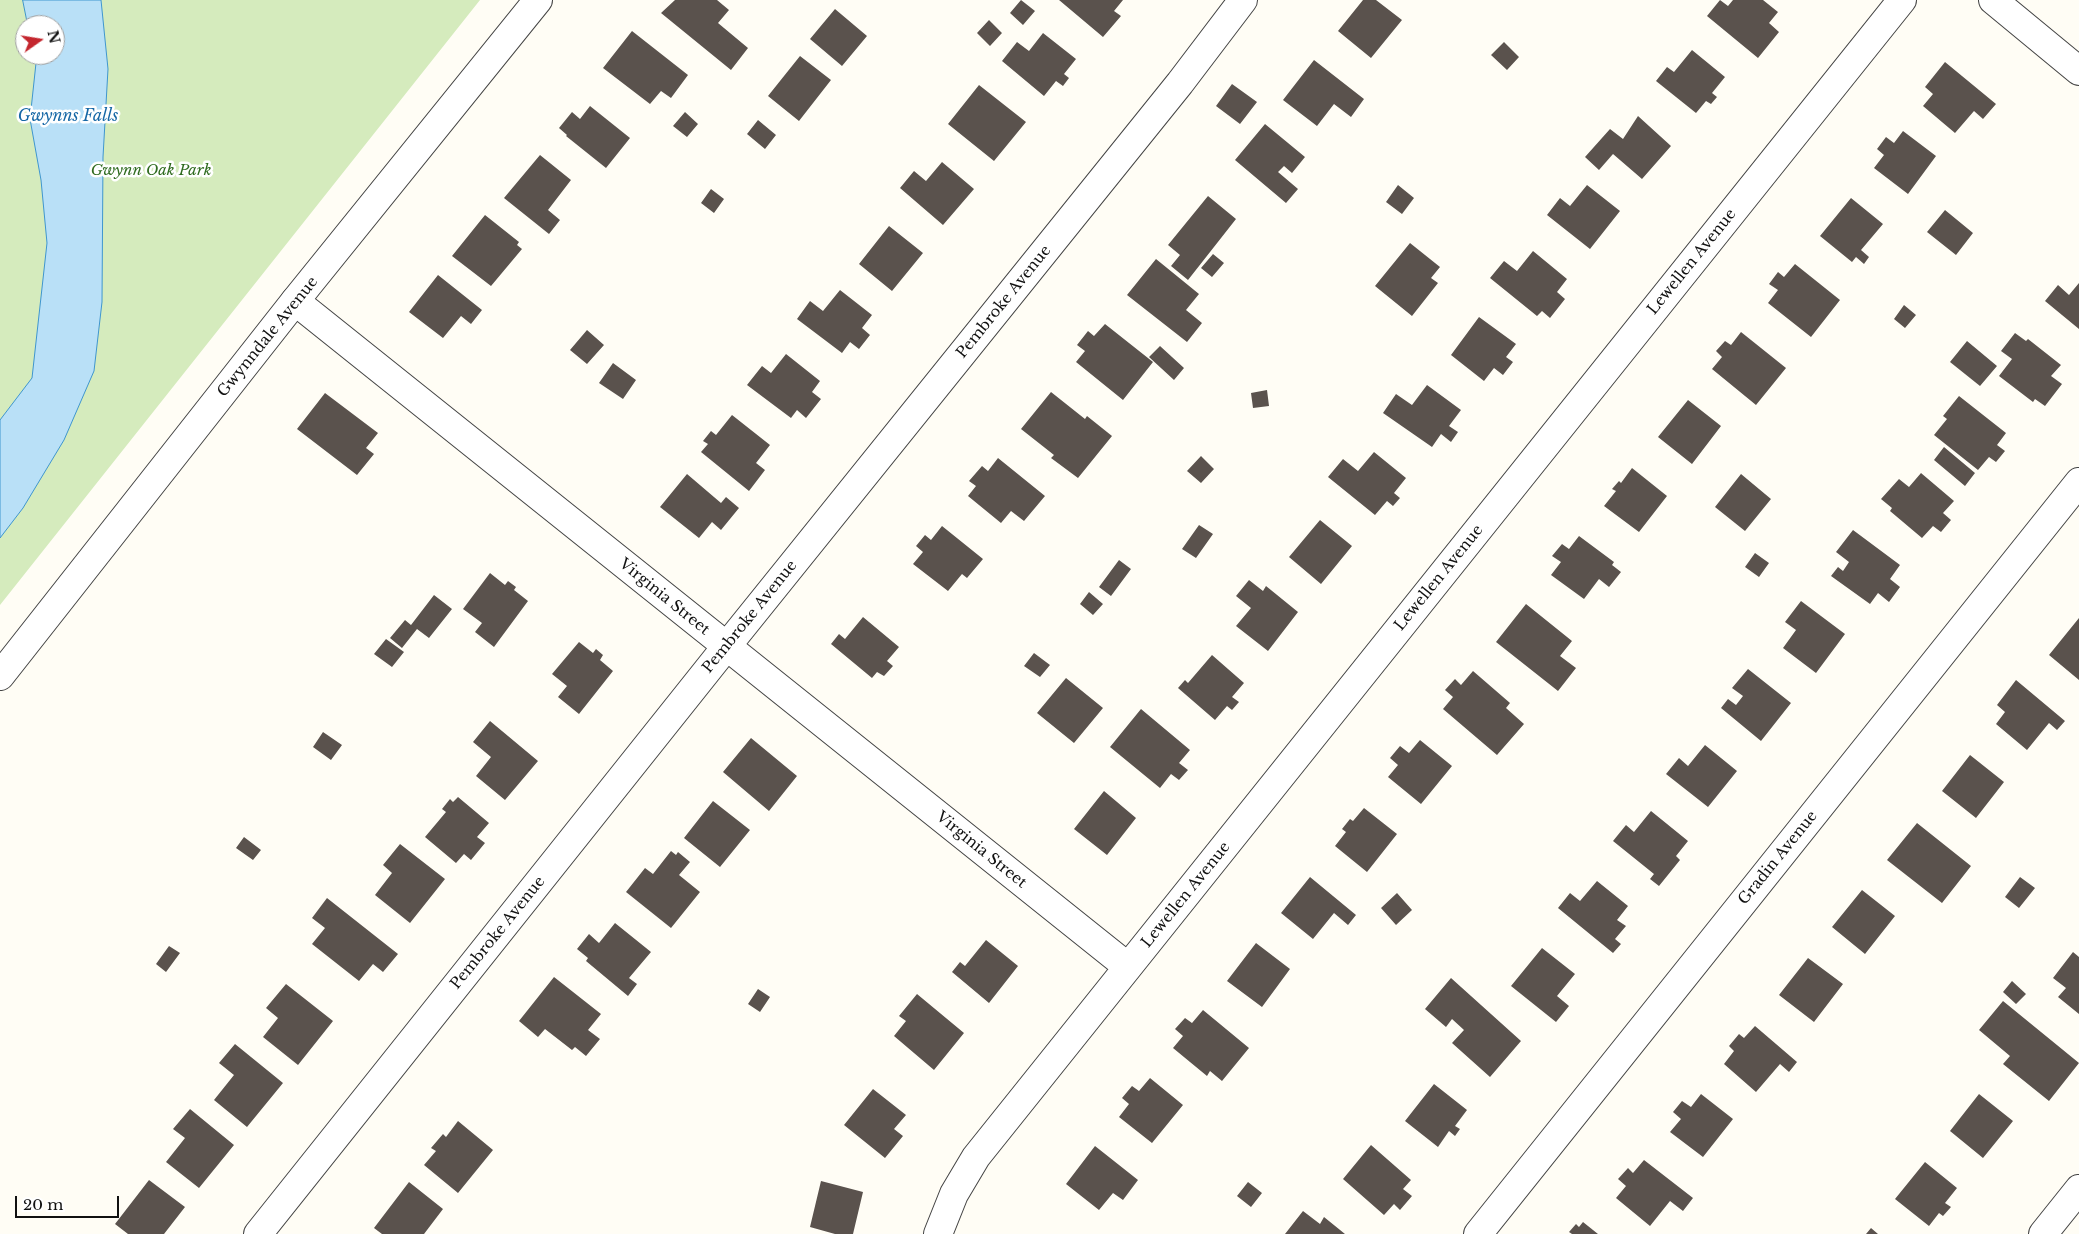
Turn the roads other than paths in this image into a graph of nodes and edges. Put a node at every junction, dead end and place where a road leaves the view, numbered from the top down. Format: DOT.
graph roads {
  1 [pos="538,0"];
  2 [pos="1243,0"];
  3 [pos="1902,0"];
  4 [pos="1993,0"];
  5 [pos="2079,71"];
  6 [pos="295,302"];
  7 [pos="2079,482"];
  8 [pos="726,647"];
  9 [pos="0,676"];
  10 [pos="1128,967"];
  11 [pos="2079,1189"];
  12 [pos="258,1234"];
  13 [pos="938,1234"];
  14 [pos="1478,1234"];
  15 [pos="2043,1234"];
  1 -- 6 [label="street, Gwynndale Avenue"];
  2 -- 8 [label="street, Pembroke Avenue"];
  3 -- 10 [label="street, Lewellen Avenue"];
  4 -- 5 [label="street"];
  6 -- 8 [label="street, Virginia Street"];
  6 -- 9 [label="street, Gwynndale Avenue"];
  7 -- 14 [label="street, Gradin Avenue"];
  8 -- 10 [label="street, Virginia Street"];
  8 -- 12 [label="street, Pembroke Avenue"];
  10 -- 13 [label="street, Lewellen Avenue"];
  11 -- 15 [label="street"];
}
